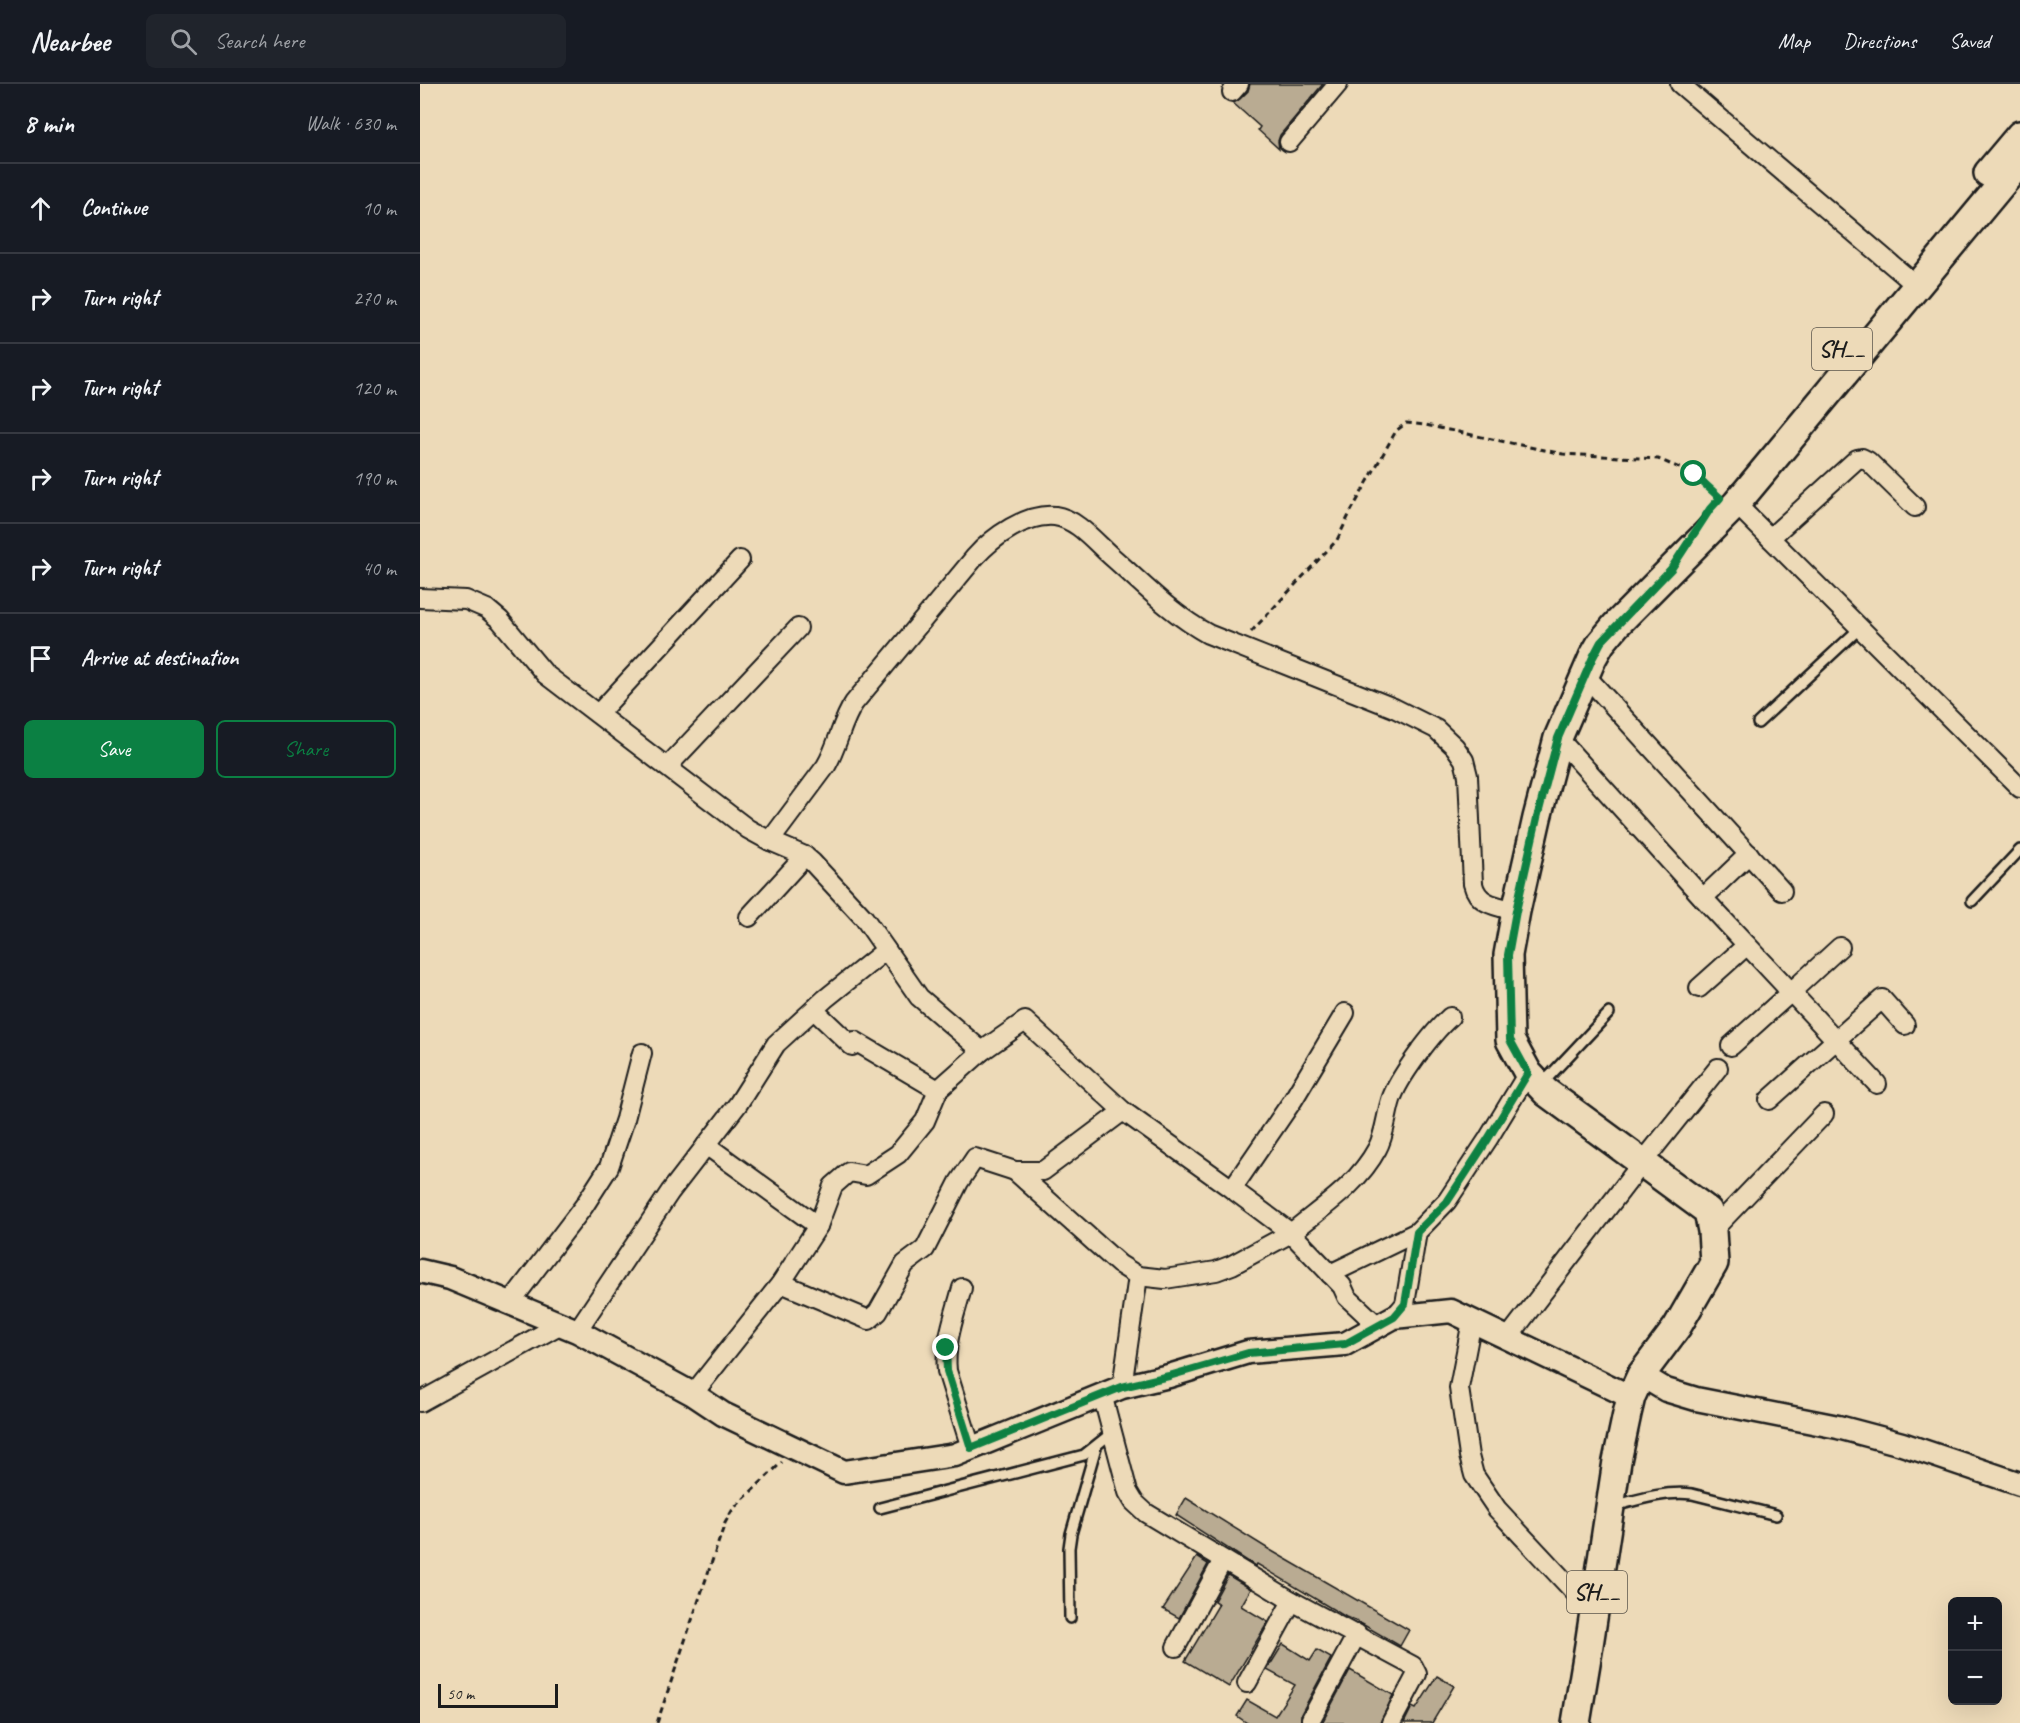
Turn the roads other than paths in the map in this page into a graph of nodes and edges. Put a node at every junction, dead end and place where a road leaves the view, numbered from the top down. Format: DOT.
graph roads {
  1 [pos="1338,84"];
  2 [pos="1680,84"];
  3 [pos="2020,135"];
  4 [pos="1289,142"];
  5 [pos="2020,162"];
  6 [pos="1909,280"];
  7 [pos="1728,501"];
  8 [pos="1915,507"];
  9 [pos="1770,538"];
  10 [pos="740,560"];
  11 [pos="420,598"];
  12 [pos="798,628"];
  13 [pos="1860,628"];
  14 [pos="1585,675"];
  15 [pos="598,714"];
  16 [pos="1758,723"];
  17 [pos="1558,738"];
  18 [pos="668,766"];
  19 [pos="2020,788"];
  20 [pos="770,841"];
  21 [pos="2020,850"];
  22 [pos="1749,854"];
  23 [pos="805,856"];
  24 [pos="1782,891"];
  25 [pos="1703,898"];
  26 [pos="1972,901"];
  27 [pos="1516,911"];
  28 [pos="749,916"];
  29 [pos="1747,945"];
  30 [pos="1840,947"];
  31 [pos="886,950"];
  32 [pos="1700,988"];
  33 [pos="1791,992"];
  34 [pos="814,1010"];
  35 [pos="1345,1013"];
  36 [pos="1609,1013"];
  37 [pos="1450,1017"];
  38 [pos="1905,1025"];
  39 [pos="1836,1040"];
  40 [pos="1731,1046"];
  41 [pos="982,1051"];
  42 [pos="642,1053"];
  43 [pos="1718,1068"];
  44 [pos="1534,1079"];
  45 [pos="1877,1084"];
  46 [pos="938,1090"];
  47 [pos="1769,1100"];
  48 [pos="1123,1111"];
  49 [pos="1824,1114"];
  50 [pos="706,1145"];
  51 [pos="1642,1163"];
  52 [pos="1015,1171"];
  53 [pos="1232,1189"];
  54 [pos="818,1226"];
  55 [pos="1713,1231"];
  56 [pos="1417,1232"];
  57 [pos="1291,1233"];
  58 [pos="420,1271"];
  59 [pos="1330,1274"];
  60 [pos="1138,1276"];
  61 [pos="781,1283"];
  62 [pos="962,1288"];
  63 [pos="510,1303"];
  64 [pos="1472,1321"];
  65 [pos="1386,1322"];
  66 [pos="569,1328"];
  67 [pos="1508,1338"];
  68 [pos="1112,1391"];
  69 [pos="693,1394"];
  70 [pos="1633,1395"];
  71 [pos="420,1402"];
  72 [pos="1115,1438"];
  73 [pos="1096,1446"];
  74 [pos="971,1448"];
  75 [pos="2020,1484"];
  76 [pos="1610,1507"];
  77 [pos="880,1508"];
  78 [pos="1776,1515"];
  79 [pos="1224,1560"];
  80 [pos="1292,1601"];
  81 [pos="1594,1613"];
  82 [pos="1070,1618"];
  83 [pos="1357,1634"];
  84 [pos="1176,1647"];
  85 [pos="1247,1683"];
  86 [pos="1311,1719"];
  87 [pos="1391,1723"];
  88 [pos="1576,1723"];
  1 -- 4 [label="street"];
  2 -- 6 [label="street"];
  3 -- 6 [label="main road, SH__"];
  5 -- 6 [label="main road, SH__"];
  6 -- 7 [label="main road, SH__"];
  7 -- 9 [label="street"];
  7 -- 14 [label="main road, SH__"];
  8 -- 9 [label="street"];
  9 -- 13 [label="street"];
  10 -- 15 [label="street"];
  11 -- 15 [label="street"];
  12 -- 18 [label="street"];
  13 -- 16 [label="lane"];
  13 -- 19 [label="street"];
  14 -- 17 [label="main road, SH__"];
  14 -- 22 [label="street"];
  15 -- 18 [label="street"];
  17 -- 25 [label="street"];
  17 -- 27 [label="main road, SH__"];
  18 -- 20 [label="street"];
  20 -- 23 [label="street"];
  20 -- 27 [label="street"];
  21 -- 26 [label="lane"];
  22 -- 24 [label="street"];
  22 -- 25 [label="street"];
  23 -- 28 [label="street"];
  23 -- 31 [label="street"];
  25 -- 29 [label="street"];
  27 -- 44 [label="main road, SH__"];
  29 -- 32 [label="street"];
  29 -- 33 [label="street"];
  30 -- 33 [label="street"];
  31 -- 34 [label="street"];
  31 -- 41 [label="street"];
  33 -- 39 [label="street"];
  33 -- 40 [label="street"];
  34 -- 46 [label="street"];
  34 -- 50 [label="street"];
  35 -- 53 [label="street"];
  36 -- 44 [label="lane"];
  37 -- 57 [label="street"];
  38 -- 39 [label="street"];
  39 -- 45 [label="street"];
  39 -- 47 [label="street"];
  41 -- 46 [label="street"];
  41 -- 48 [label="street"];
  42 -- 63 [label="street"];
  43 -- 51 [label="street"];
  44 -- 51 [label="main road, SH__"];
  44 -- 56 [label="street"];
  46 -- 54 [label="street"];
  48 -- 52 [label="street"];
  48 -- 53 [label="street"];
  49 -- 55 [label="street"];
  50 -- 54 [label="street"];
  50 -- 66 [label="street"];
  51 -- 55 [label="main road, SH__"];
  51 -- 67 [label="street"];
  52 -- 60 [label="street"];
  52 -- 61 [label="street"];
  53 -- 57 [label="street"];
  54 -- 61 [label="street"];
  55 -- 70 [label="main road, SH__"];
  56 -- 59 [label="street"];
  56 -- 65 [label="street"];
  57 -- 59 [label="street"];
  57 -- 60 [label="street"];
  58 -- 63 [label="street"];
  59 -- 65 [label="street"];
  60 -- 68 [label="street"];
  61 -- 69 [label="street"];
  62 -- 74 [label="street"];
  63 -- 66 [label="street"];
  64 -- 65 [label="street"];
  64 -- 67 [label="street"];
  64 -- 81 [label="street"];
  65 -- 68 [label="street"];
  66 -- 69 [label="street"];
  66 -- 71 [label="street"];
  67 -- 70 [label="street"];
  68 -- 72 [label="street"];
  68 -- 74 [label="street"];
  69 -- 74 [label="street"];
  70 -- 75 [label="street"];
  70 -- 76 [label="main road, SH__"];
  72 -- 73 [label="lane"];
  72 -- 79 [label="street"];
  73 -- 77 [label="lane"];
  73 -- 82 [label="lane"];
  76 -- 78 [label="lane"];
  76 -- 81 [label="main road, SH__"];
  79 -- 80 [label="street"];
  79 -- 84 [label="street"];
  80 -- 83 [label="street"];
  80 -- 85 [label="street"];
  81 -- 88 [label="main road, SH__"];
  83 -- 86 [label="street"];
  83 -- 87 [label="street"];
}
